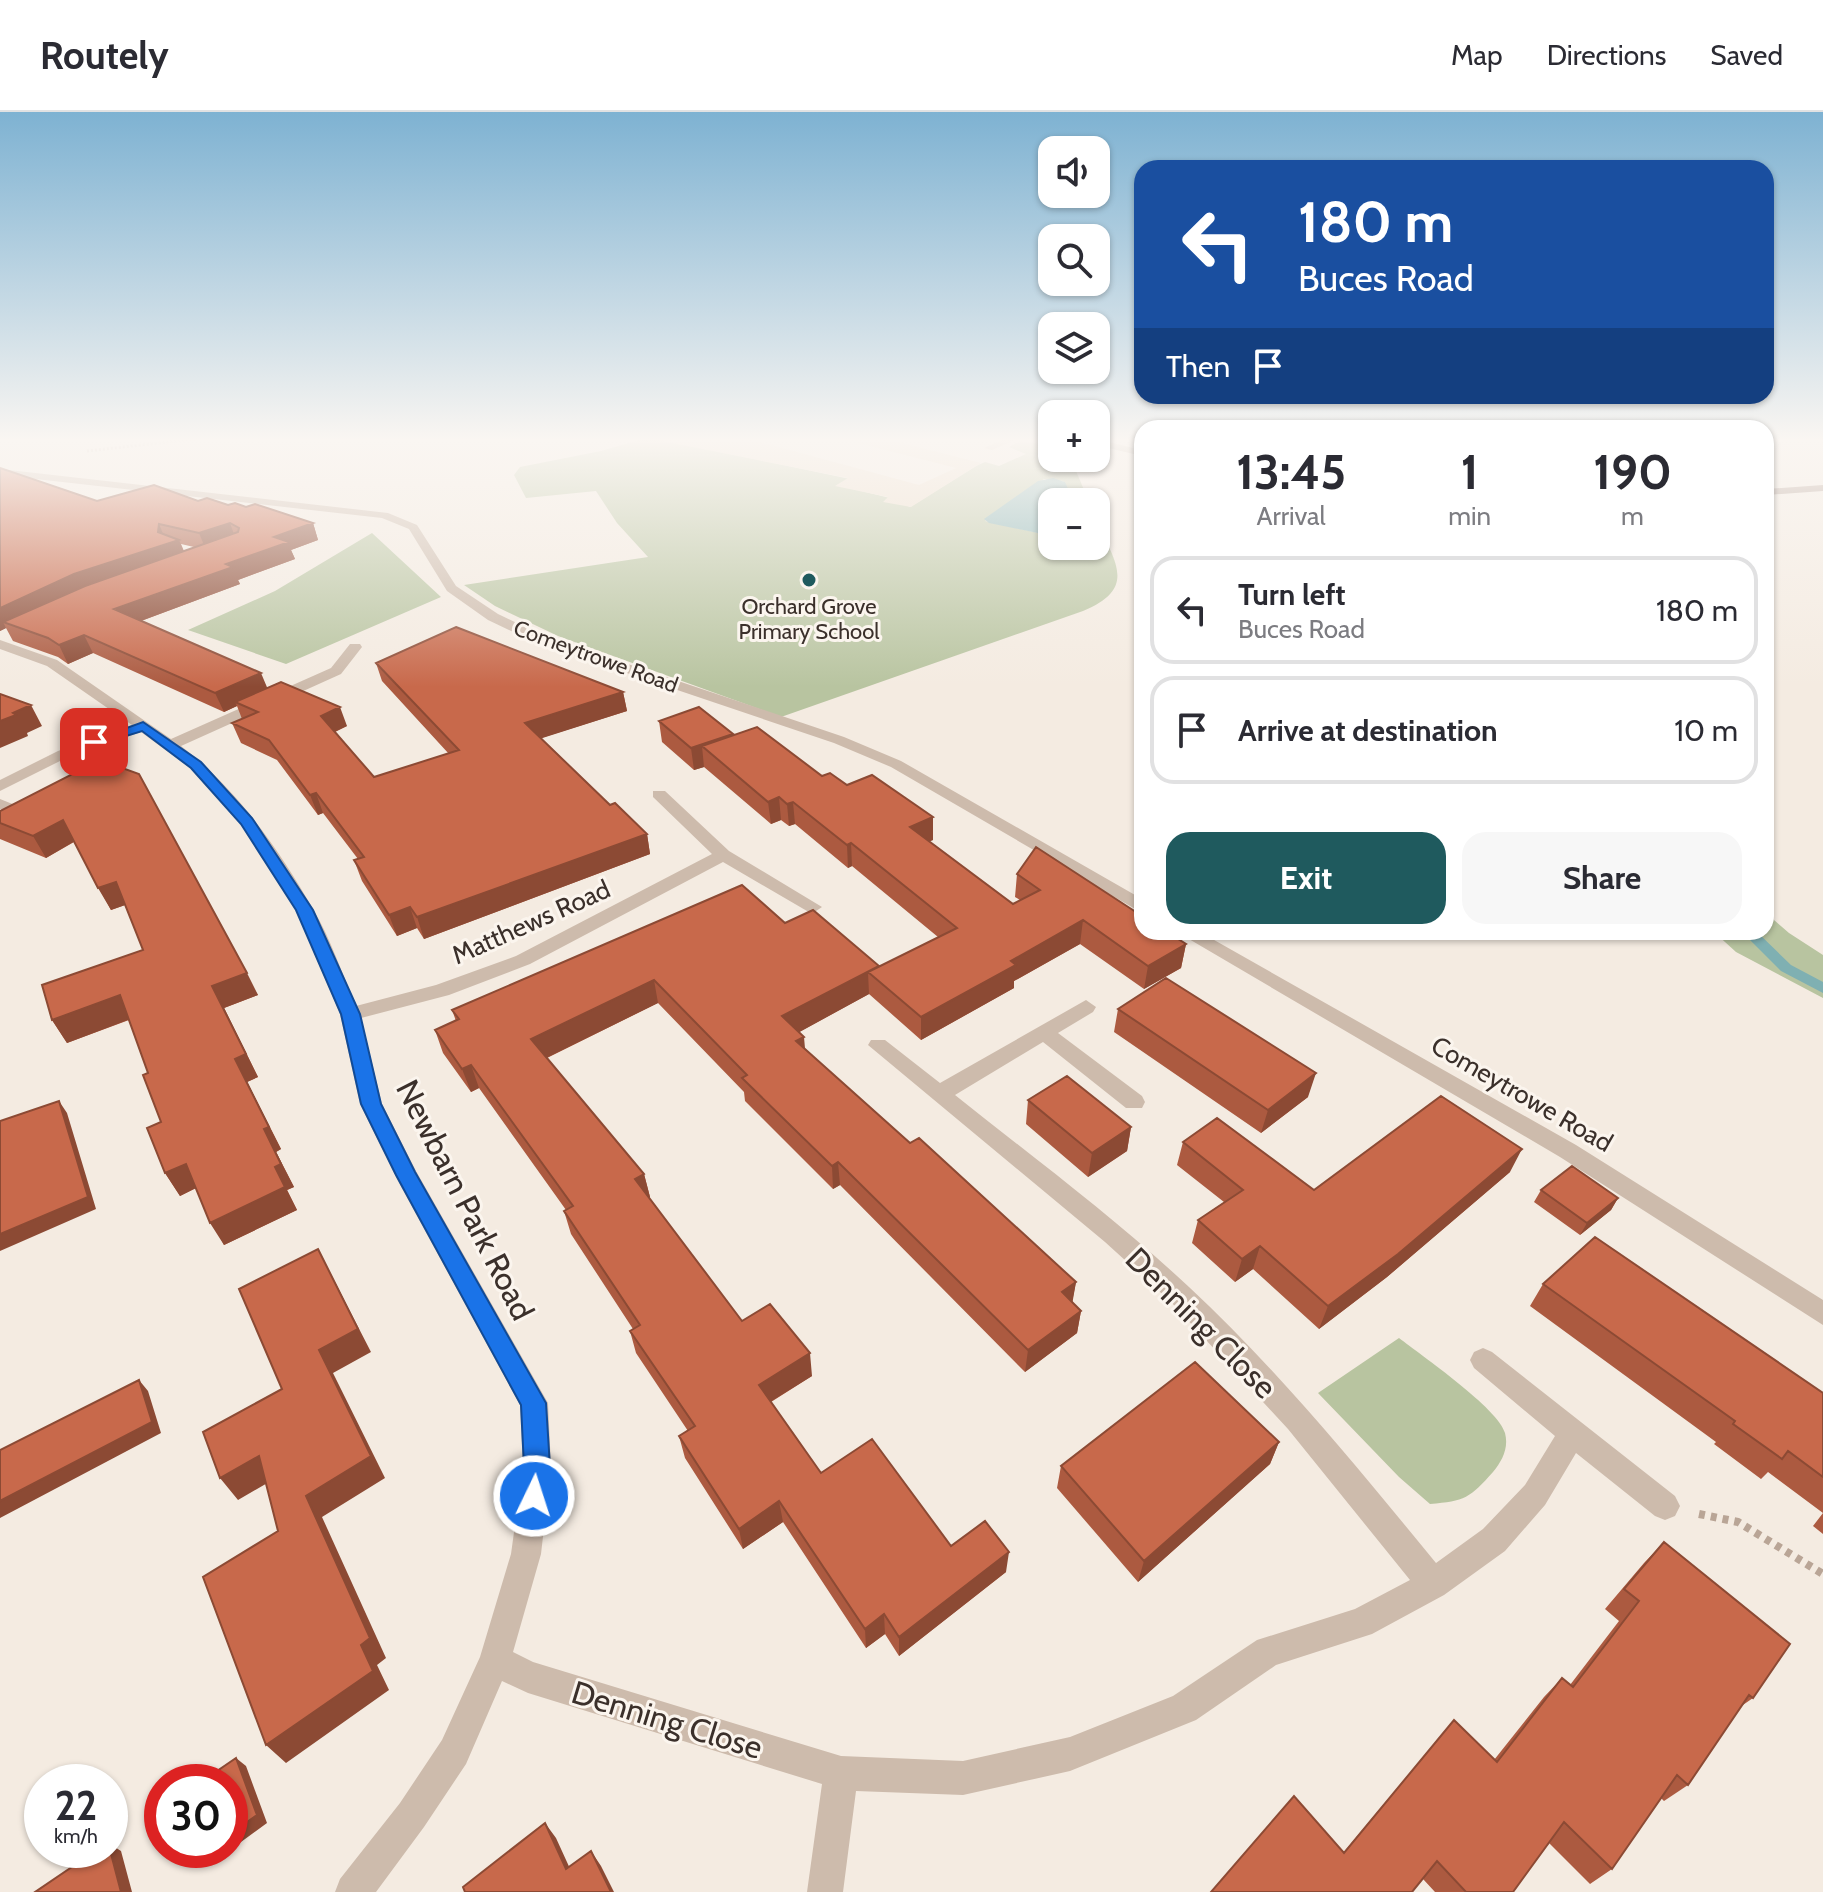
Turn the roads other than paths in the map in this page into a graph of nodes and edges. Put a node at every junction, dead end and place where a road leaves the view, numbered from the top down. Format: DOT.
graph roads {
  1 [pos="399,521"];
  2 [pos="4,638"];
  3 [pos="355,647"];
  4 [pos="143,726"];
  5 [pos="170,745"];
  6 [pos="0,786"];
  7 [pos="659,794"];
  8 [pos="0,804"];
  9 [pos="17,809"];
  10 [pos="723,855"];
  11 [pos="1134,902"];
  12 [pos="813,907"];
  13 [pos="1200,940"];
  14 [pos="1086,1007"];
  15 [pos="350,1014"];
  16 [pos="1044,1032"];
  17 [pos="878,1045"];
  18 [pos="939,1094"];
  19 [pos="1134,1102"];
  20 [pos="1823,1314"];
  21 [pos="1483,1360"];
  22 [pos="1573,1433"];
  23 [pos="1665,1506"];
  24 [pos="1433,1584"];
  25 [pos="495,1660"];
  26 [pos="841,1773"];
  27 [pos="353,1892"];
  28 [pos="825,1892"];
  1 -- 11 [label="street, Comeytrowe Road"];
  2 -- 4 [label="street, Newbarn Park Road"];
  3 -- 5 [label="street"];
  4 -- 5 [label="street, Newbarn Park Road"];
  4 -- 6 [label="street"];
  5 -- 15 [label="street, Newbarn Park Road"];
  7 -- 10 [label="street"];
  8 -- 9 [label="street"];
  10 -- 12 [label="street"];
  10 -- 15 [label="street, Matthews Road"];
  13 -- 20 [label="street, Comeytrowe Road"];
  14 -- 16 [label="street"];
  15 -- 25 [label="street, Newbarn Park Road"];
  16 -- 18 [label="street"];
  16 -- 19 [label="street"];
  17 -- 18 [label="street, Denning Close"];
  18 -- 24 [label="street, Denning Close"];
  21 -- 22 [label="street"];
  22 -- 23 [label="street"];
  22 -- 24 [label="street, Denning Close"];
  24 -- 26 [label="street, Denning Close"];
  25 -- 26 [label="street, Denning Close"];
  25 -- 27 [label="street, Newbarn Park Road"];
  26 -- 28 [label="street"];
}
